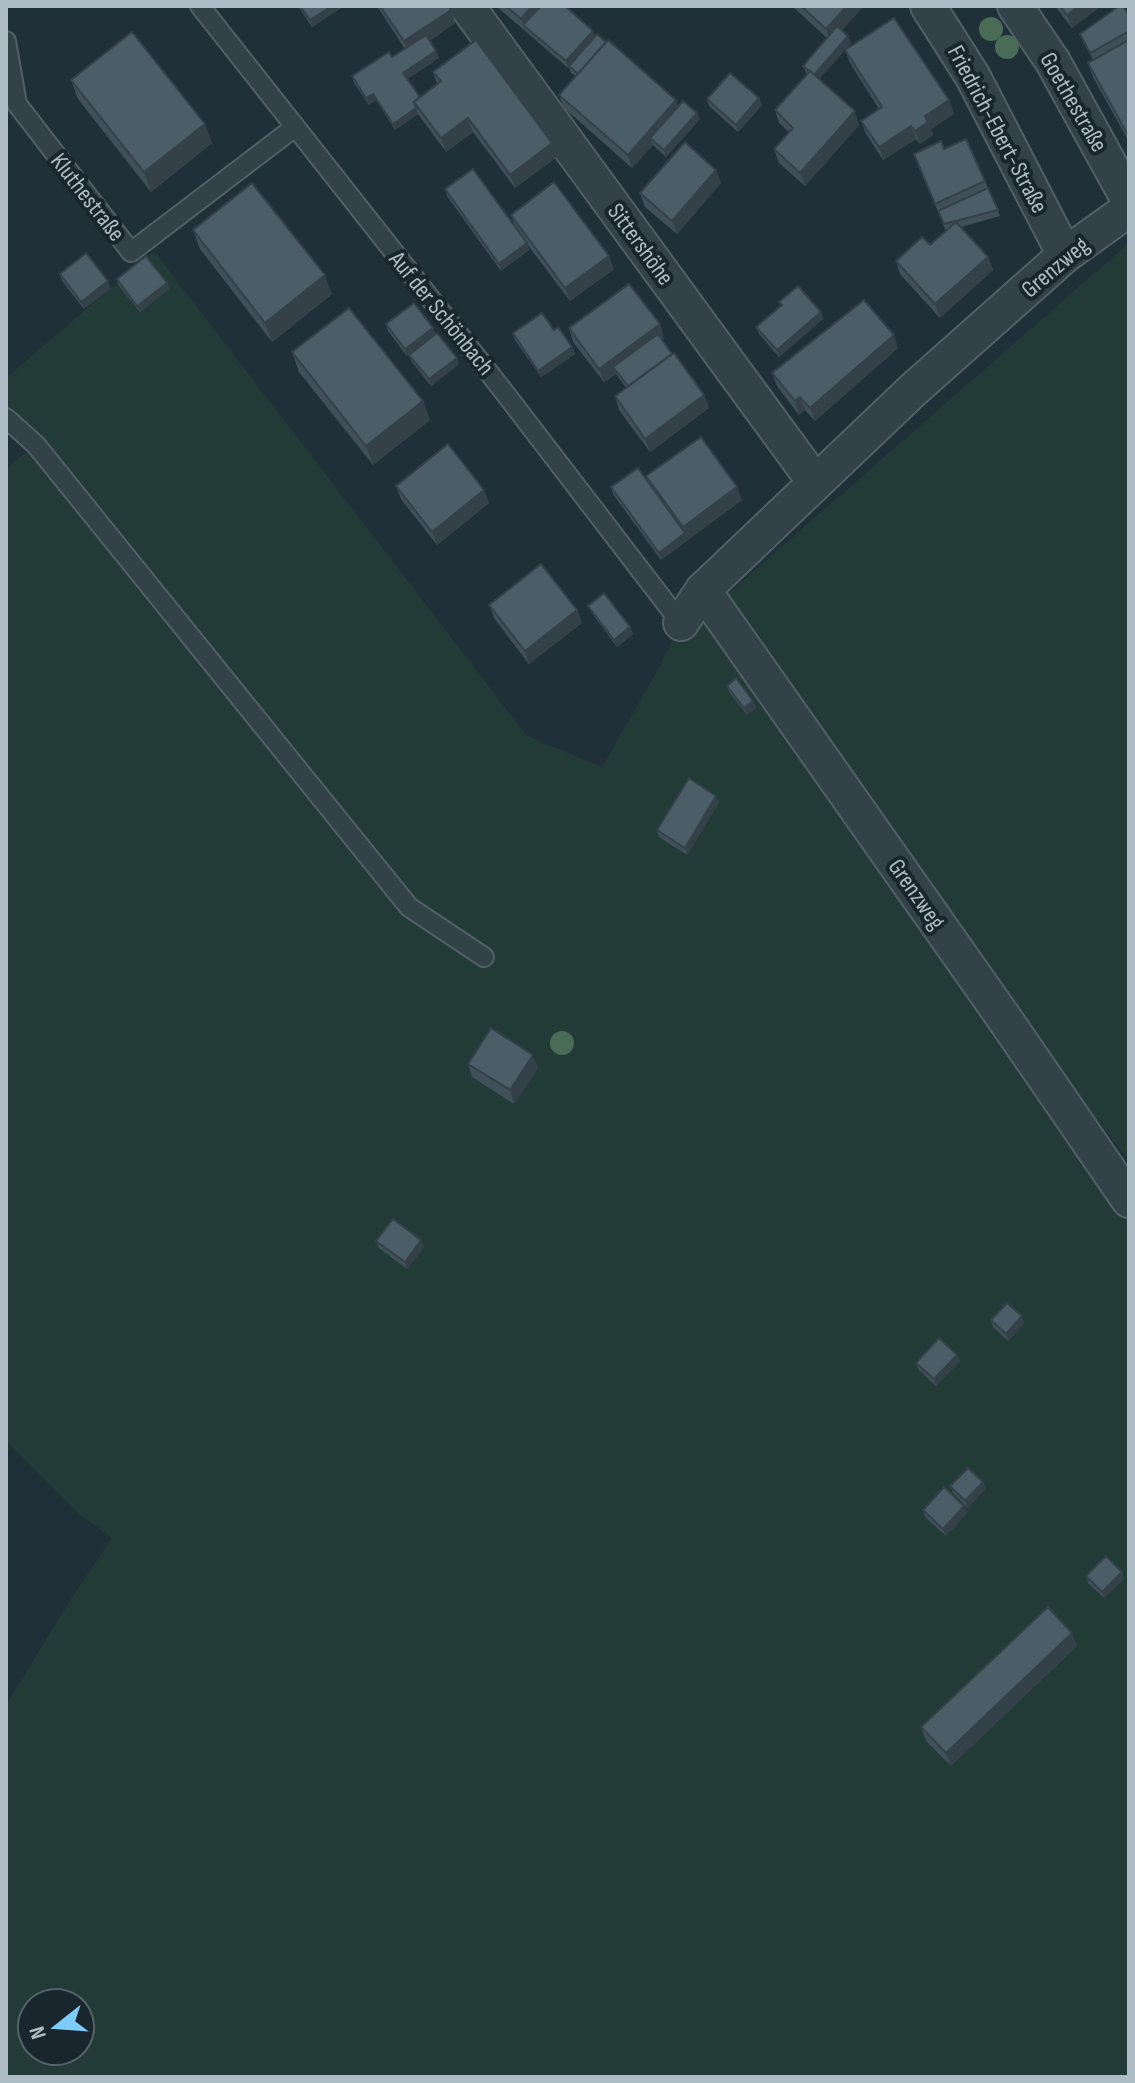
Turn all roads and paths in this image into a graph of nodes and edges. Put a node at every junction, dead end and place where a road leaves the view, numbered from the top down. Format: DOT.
graph roads {
  1 [pos="200,6"];
  2 [pos="467,6"];
  3 [pos="928,6"];
  4 [pos="1015,6"];
  5 [pos="6,41"];
  6 [pos="295,127"];
  7 [pos="1129,200"];
  8 [pos="1129,209"];
  9 [pos="1065,255"];
  10 [pos="6,418"];
  11 [pos="815,482"];
  12 [pos="703,590"];
  13 [pos="681,623"];
  14 [pos="484,957"];
  15 [pos="1129,1200"];
  1 -- 6 [label="lane, Auf der Schönbach"];
  2 -- 11 [label="street, Sittershöhe"];
  3 -- 9 [label="street, Friedrich-Ebert-Straße"];
  4 -- 7 [label="street, Goethestraße"];
  5 -- 6 [label="lane, Kluthestraße"];
  6 -- 13 [label="lane, Auf der Schönbach"];
  8 -- 9 [label="street, Grenzweg"];
  9 -- 11 [label="street, Grenzweg"];
  10 -- 14 [label="lane"];
  11 -- 12 [label="street, Grenzweg"];
  12 -- 13 [label="street, Grenzweg"];
  12 -- 15 [label="street, Grenzweg"];
}
